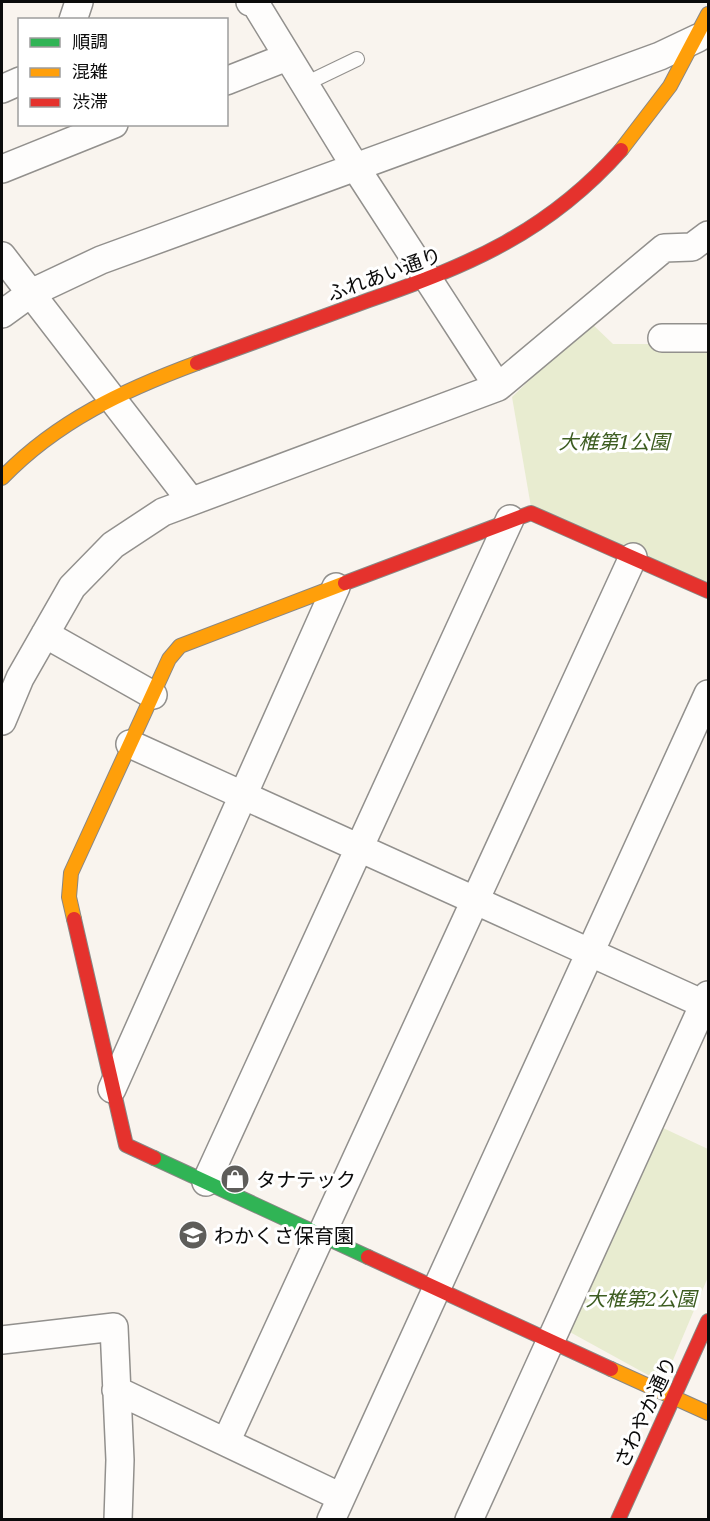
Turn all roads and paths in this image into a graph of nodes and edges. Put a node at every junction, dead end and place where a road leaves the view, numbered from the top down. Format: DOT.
graph roads {
  1 [pos="79,2"];
  2 [pos="250,2"];
  3 [pos="74,18"];
  4 [pos="703,26"];
  5 [pos="288,57"];
  6 [pos="357,59"];
  7 [pos="228,80"];
  8 [pos="18,82"];
  9 [pos="304,84"];
  10 [pos="2,89"];
  11 [pos="109,126"];
  12 [pos="356,168"];
  13 [pos="2,169"];
  14 [pos="708,235"];
  15 [pos="2,256"];
  16 [pos="429,279"];
  17 [pos="31,293"];
  18 [pos="2,314"];
  19 [pos="662,338"];
  20 [pos="708,338"];
  21 [pos="498,387"];
  22 [pos="111,398"];
  23 [pos="2,478"];
  24 [pos="191,501"];
  25 [pos="510,519"];
  26 [pos="633,557"];
  27 [pos="336,587"];
  28 [pos="708,591"];
  29 [pos="45,634"];
  30 [pos="11,674"];
  31 [pos="708,694"];
  32 [pos="153,695"];
  33 [pos="2,721"];
  34 [pos="130,744"];
  35 [pos="243,796"];
  36 [pos="358,848"];
  37 [pos="475,900"];
  38 [pos="590,952"];
  39 [pos="707,1002"];
  40 [pos="112,1089"];
  41 [pos="206,1182"];
  42 [pos="321,1235"];
  43 [pos="436,1288"];
  44 [pos="708,1321"];
  45 [pos="2,1340"];
  46 [pos="550,1340"];
  47 [pos="116,1390"];
  48 [pos="674,1397"];
  49 [pos="708,1413"];
  50 [pos="226,1442"];
  51 [pos="336,1508"];
  52 [pos="118,1520"];
  53 [pos="469,1520"];
  54 [pos="618,1520"];
  1 -- 3 [label="street"];
  2 -- 5 [label="street"];
  4 -- 12 [label="street"];
  4 -- 16 [label="street, ふれあい通り"];
  5 -- 7 [label="street"];
  5 -- 9 [label="street"];
  6 -- 9 [label="lane"];
  8 -- 10 [label="street"];
  9 -- 12 [label="street"];
  11 -- 13 [label="street"];
  12 -- 16 [label="street"];
  12 -- 17 [label="street"];
  14 -- 21 [label="street"];
  15 -- 17 [label="street"];
  16 -- 21 [label="street"];
  16 -- 22 [label="street, ふれあい通り"];
  17 -- 18 [label="street"];
  17 -- 22 [label="street"];
  19 -- 20 [label="street"];
  21 -- 24 [label="street"];
  22 -- 23 [label="street, ふれあい通り"];
  22 -- 24 [label="street"];
  24 -- 29 [label="street"];
  25 -- 26 [label="street"];
  25 -- 27 [label="street"];
  25 -- 36 [label="street"];
  26 -- 28 [label="street"];
  26 -- 37 [label="street"];
  27 -- 32 [label="street"];
  27 -- 35 [label="street"];
  29 -- 30 [label="street"];
  29 -- 32 [label="street"];
  30 -- 33 [label="street"];
  31 -- 38 [label="street"];
  32 -- 34 [label="street"];
  34 -- 35 [label="street"];
  34 -- 40 [label="street"];
  35 -- 36 [label="street"];
  35 -- 40 [label="street"];
  36 -- 37 [label="street"];
  36 -- 41 [label="street"];
  37 -- 38 [label="street"];
  37 -- 42 [label="street"];
  38 -- 39 [label="street"];
  38 -- 43 [label="street"];
  39 -- 46 [label="street"];
  40 -- 41 [label="street"];
  41 -- 42 [label="street"];
  42 -- 43 [label="street"];
  42 -- 50 [label="street"];
  43 -- 46 [label="street"];
  43 -- 51 [label="street"];
  44 -- 48 [label="street, さわやか通り"];
  45 -- 47 [label="street"];
  46 -- 48 [label="street"];
  46 -- 53 [label="street"];
  47 -- 50 [label="street"];
  47 -- 52 [label="street"];
  48 -- 49 [label="street"];
  48 -- 54 [label="street, さわやか通り"];
  50 -- 51 [label="street"];
}
